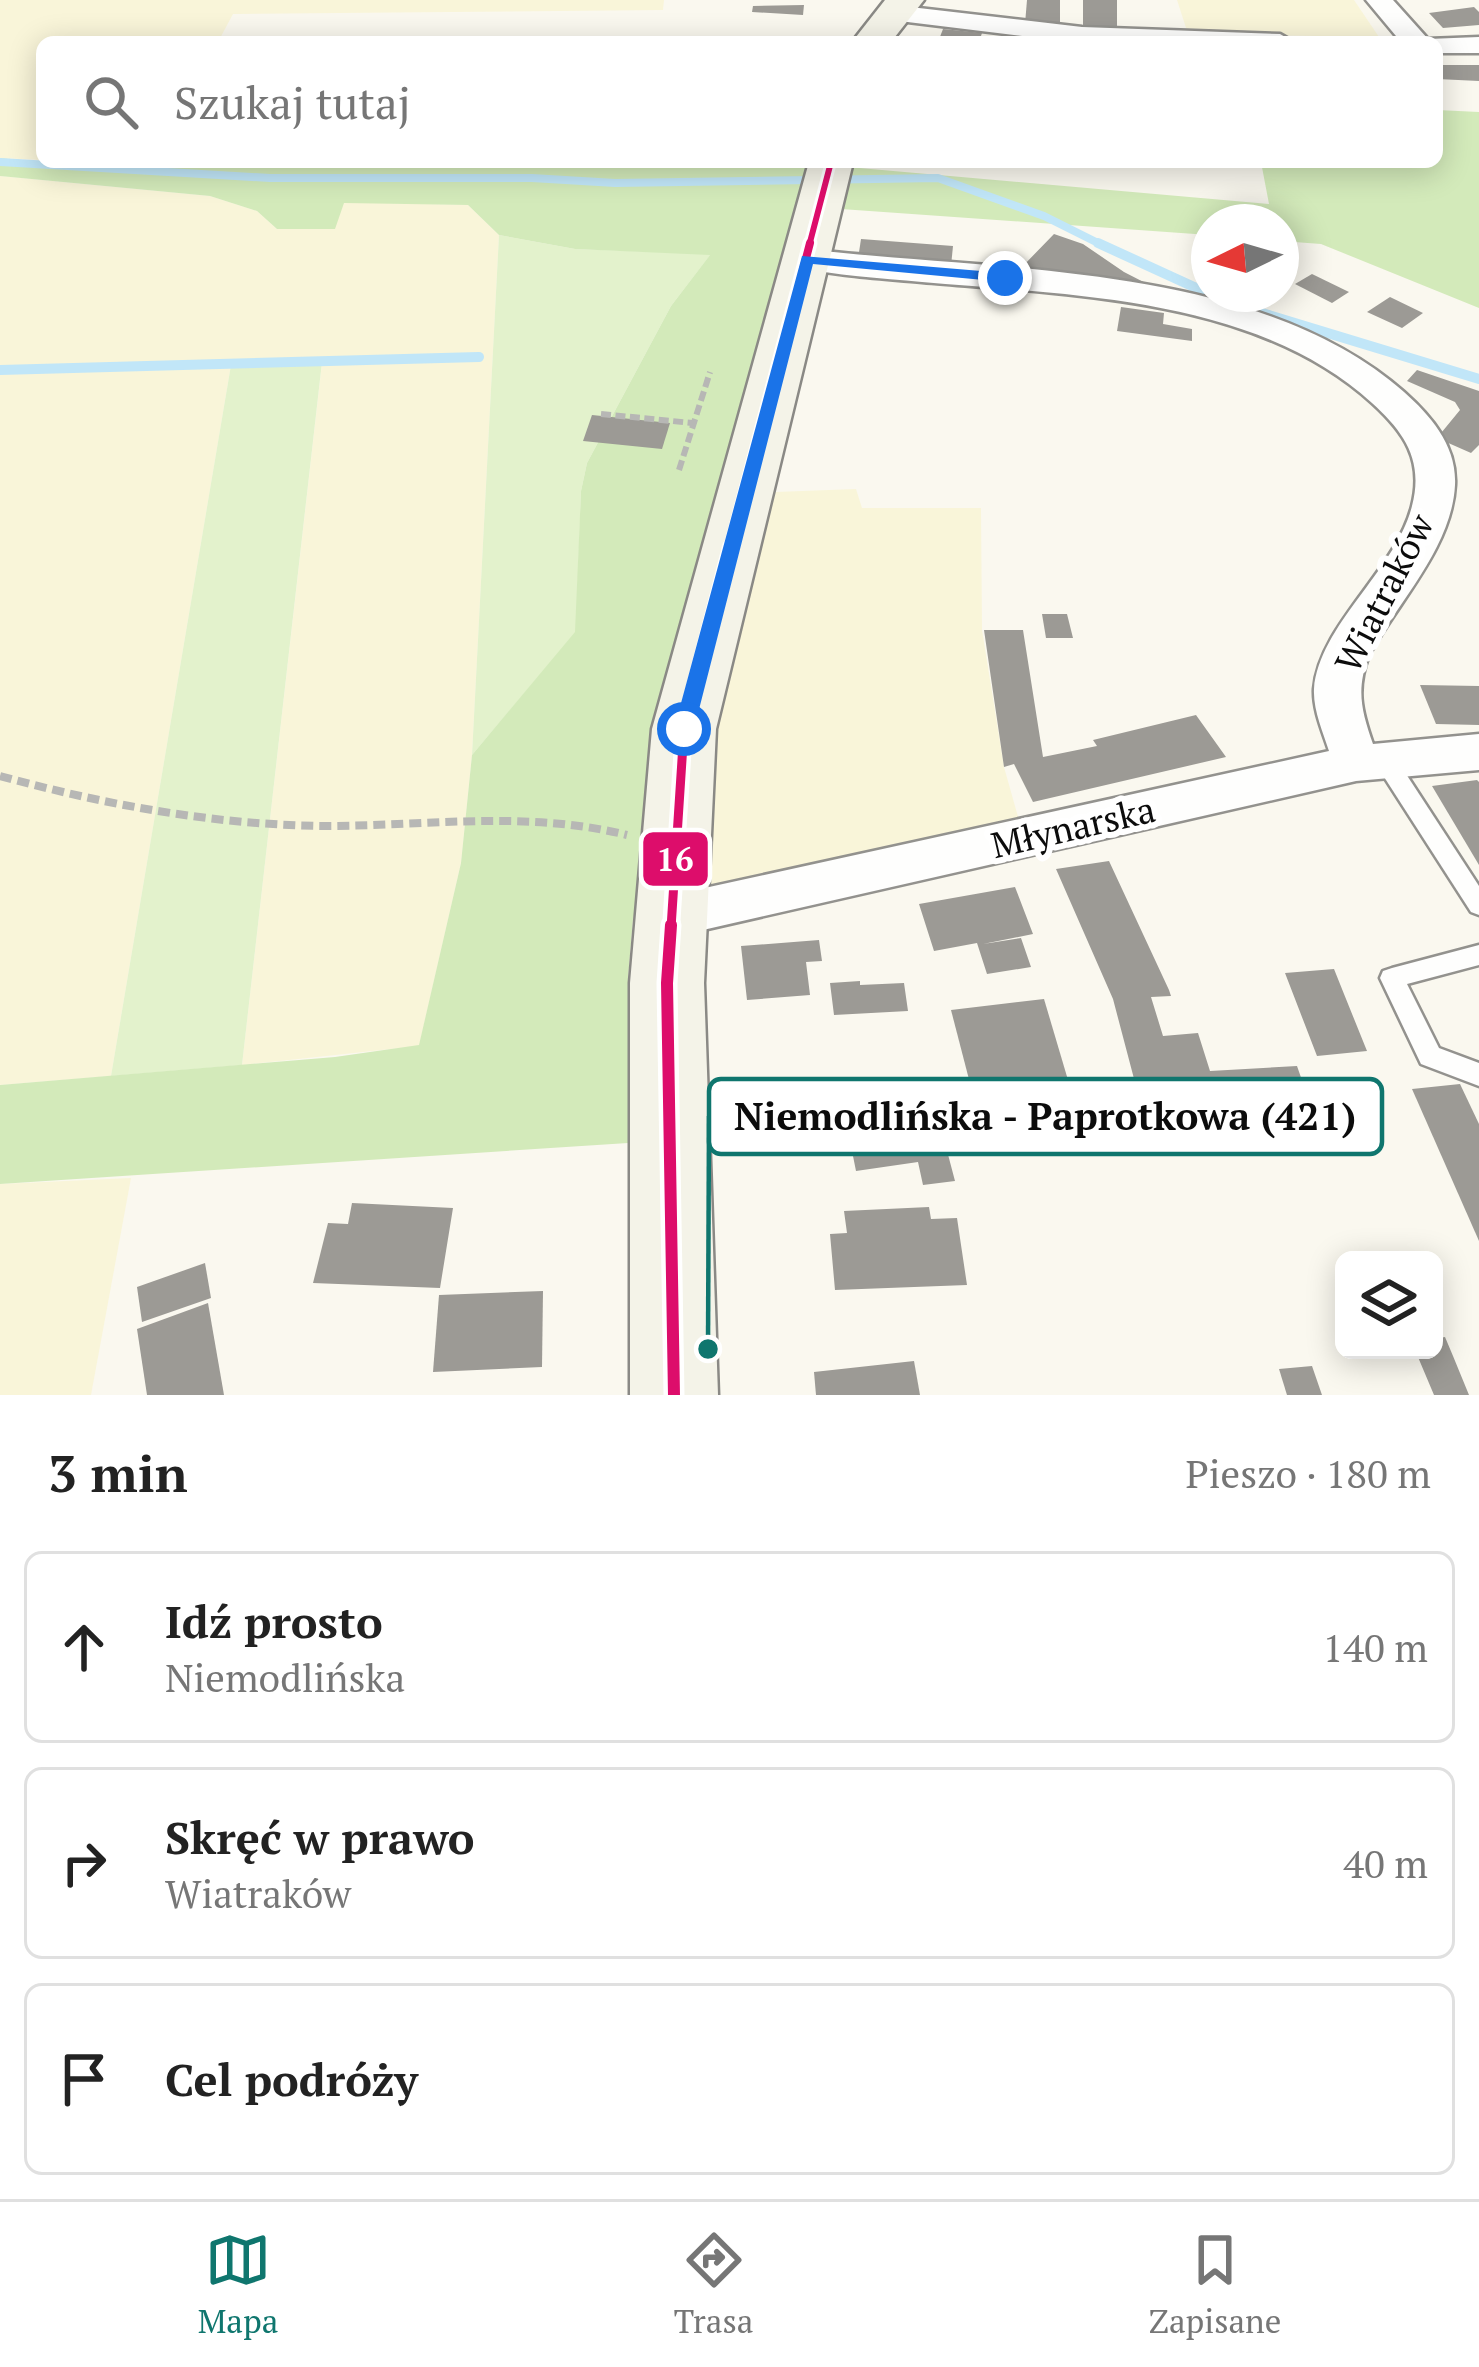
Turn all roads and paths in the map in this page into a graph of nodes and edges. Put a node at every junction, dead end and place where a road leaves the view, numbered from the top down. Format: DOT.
graph roads {
  1 [pos="1379,0"];
  2 [pos="890,18"];
  3 [pos="1110,36"];
  4 [pos="1411,36"];
  5 [pos="1443,45"];
  6 [pos="1479,45"];
  7 [pos="823,196"];
  8 [pos="710,372"];
  9 [pos="601,414"];
  10 [pos="692,423"];
  11 [pos="679,470"];
  12 [pos="1479,752"];
  13 [pos="1371,761"];
  14 [pos="0,776"];
  15 [pos="629,835"];
  16 [pos="1479,905"];
  17 [pos="668,917"];
  18 [pos="1479,955"];
  19 [pos="1479,1075"];
  20 [pos="674,1395"];
  1 -- 4 [label="street"];
  2 -- 3 [label="street"];
  5 -- 6 [label="street"];
  7 -- 13 [label="street, Wiatraków"];
  7 -- 17 [label="main road"];
  8 -- 10 [label="path"];
  9 -- 10 [label="path"];
  10 -- 11 [label="path"];
  12 -- 13 [label="street, Młynarska"];
  13 -- 16 [label="lane"];
  13 -- 17 [label="street, Młynarska"];
  14 -- 15 [label="path"];
  17 -- 20 [label="main road"];
  18 -- 19 [label="lane"];
}
